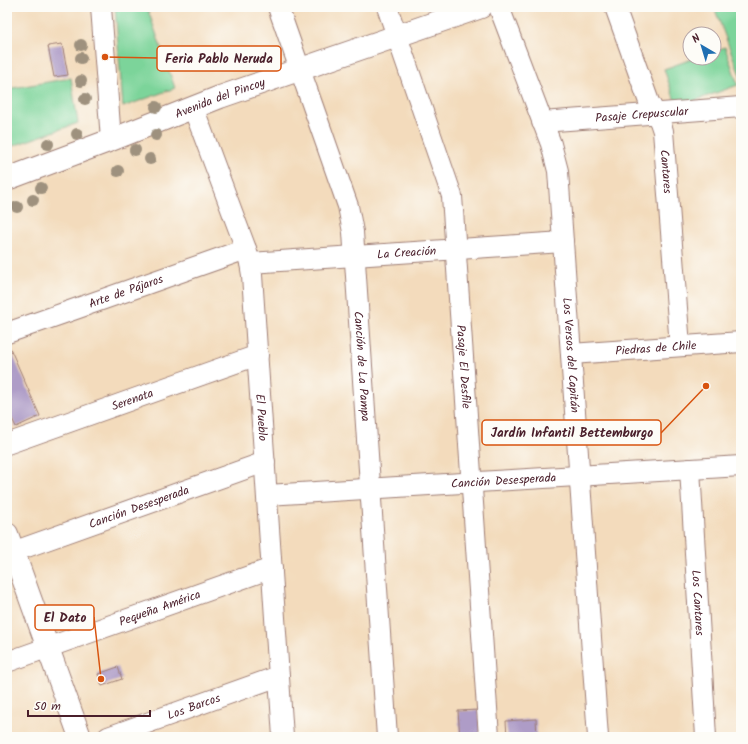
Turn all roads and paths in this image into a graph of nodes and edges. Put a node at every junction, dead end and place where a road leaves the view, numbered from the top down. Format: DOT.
graph roads {
  1 [pos="101,7"];
  2 [pos="278,7"];
  3 [pos="387,7"];
  4 [pos="481,7"];
  5 [pos="499,7"];
  6 [pos="615,7"];
  7 [pos="397,36"];
  8 [pos="300,70"];
  9 [pos="194,107"];
  10 [pos="741,107"];
  11 [pos="656,114"];
  12 [pos="542,122"];
  13 [pos="111,140"];
  14 [pos="7,179"];
  15 [pos="563,242"];
  16 [pos="456,249"];
  17 [pos="248,256"];
  18 [pos="354,256"];
  19 [pos="7,333"];
  20 [pos="741,342"];
  21 [pos="680,346"];
  22 [pos="571,354"];
  23 [pos="258,356"];
  24 [pos="7,444"];
  25 [pos="265,462"];
  26 [pos="741,466"];
  27 [pos="690,469"];
  28 [pos="579,476"];
  29 [pos="472,482"];
  30 [pos="370,489"];
  31 [pos="267,495"];
  32 [pos="9,547"];
  33 [pos="272,568"];
  34 [pos="48,648"];
  35 [pos="7,662"];
  36 [pos="279,676"];
  37 [pos="80,737"];
  38 [pos="108,737"];
  39 [pos="283,737"];
  40 [pos="387,737"];
  41 [pos="490,737"];
  42 [pos="598,737"];
  43 [pos="706,737"];
  1 -- 13 [label="street"];
  2 -- 8 [label="street, Canción de La Pampa"];
  3 -- 7 [label="street, Pasaje El Desfile"];
  4 -- 7 [label="street, Avenida del Pincoy"];
  5 -- 12 [label="street, Los Versos del Capitán"];
  6 -- 11 [label="street, Cantares"];
  7 -- 8 [label="street, Avenida del Pincoy"];
  7 -- 16 [label="street, Pasaje El Desfile"];
  8 -- 9 [label="street, Avenida del Pincoy"];
  8 -- 18 [label="street, Canción de La Pampa"];
  9 -- 13 [label="street, Avenida del Pincoy"];
  9 -- 17 [label="street, El Pueblo"];
  10 -- 11 [label="street, Pasaje Crepuscular"];
  11 -- 12 [label="street, Pasaje Crepuscular"];
  11 -- 21 [label="street, Cantares"];
  12 -- 15 [label="street, Los Versos del Capitán"];
  13 -- 14 [label="street, Avenida del Pincoy"];
  15 -- 16 [label="street, La Creación"];
  15 -- 22 [label="street, Los Versos del Capitán"];
  16 -- 18 [label="street, La Creación"];
  16 -- 29 [label="street, Pasaje El Desfile"];
  17 -- 18 [label="street, La Creación"];
  17 -- 19 [label="street, Arte de Pájaros"];
  17 -- 23 [label="street, El Pueblo"];
  18 -- 30 [label="street, Canción de La Pampa"];
  20 -- 21 [label="street, Piedras de Chile"];
  21 -- 22 [label="street, Piedras de Chile"];
  22 -- 28 [label="street, Los Versos del Capitán"];
  23 -- 24 [label="street, Serenata"];
  23 -- 25 [label="street, El Pueblo"];
  25 -- 31 [label="street, El Pueblo"];
  25 -- 32 [label="street, Canción Desesperada"];
  26 -- 27 [label="street, Canción Desesperada"];
  27 -- 28 [label="street, Canción Desesperada"];
  27 -- 43 [label="street, Los Cantares"];
  28 -- 29 [label="street, Canción Desesperada"];
  28 -- 42 [label="street, Los Versos del Capitán"];
  29 -- 30 [label="street, Canción Desesperada"];
  29 -- 41 [label="street, Pasaje El Desfile"];
  30 -- 31 [label="street, Canción Desesperada"];
  30 -- 40 [label="street, Canción de La Pampa"];
  31 -- 33 [label="street, El Pueblo"];
  32 -- 34 [label="street"];
  33 -- 34 [label="street, Pequeña América"];
  33 -- 36 [label="street, El Pueblo"];
  34 -- 35 [label="street, Pequeña América"];
  34 -- 37 [label="street"];
  36 -- 38 [label="street, Los Barcos"];
  36 -- 39 [label="street, El Pueblo"];
}
